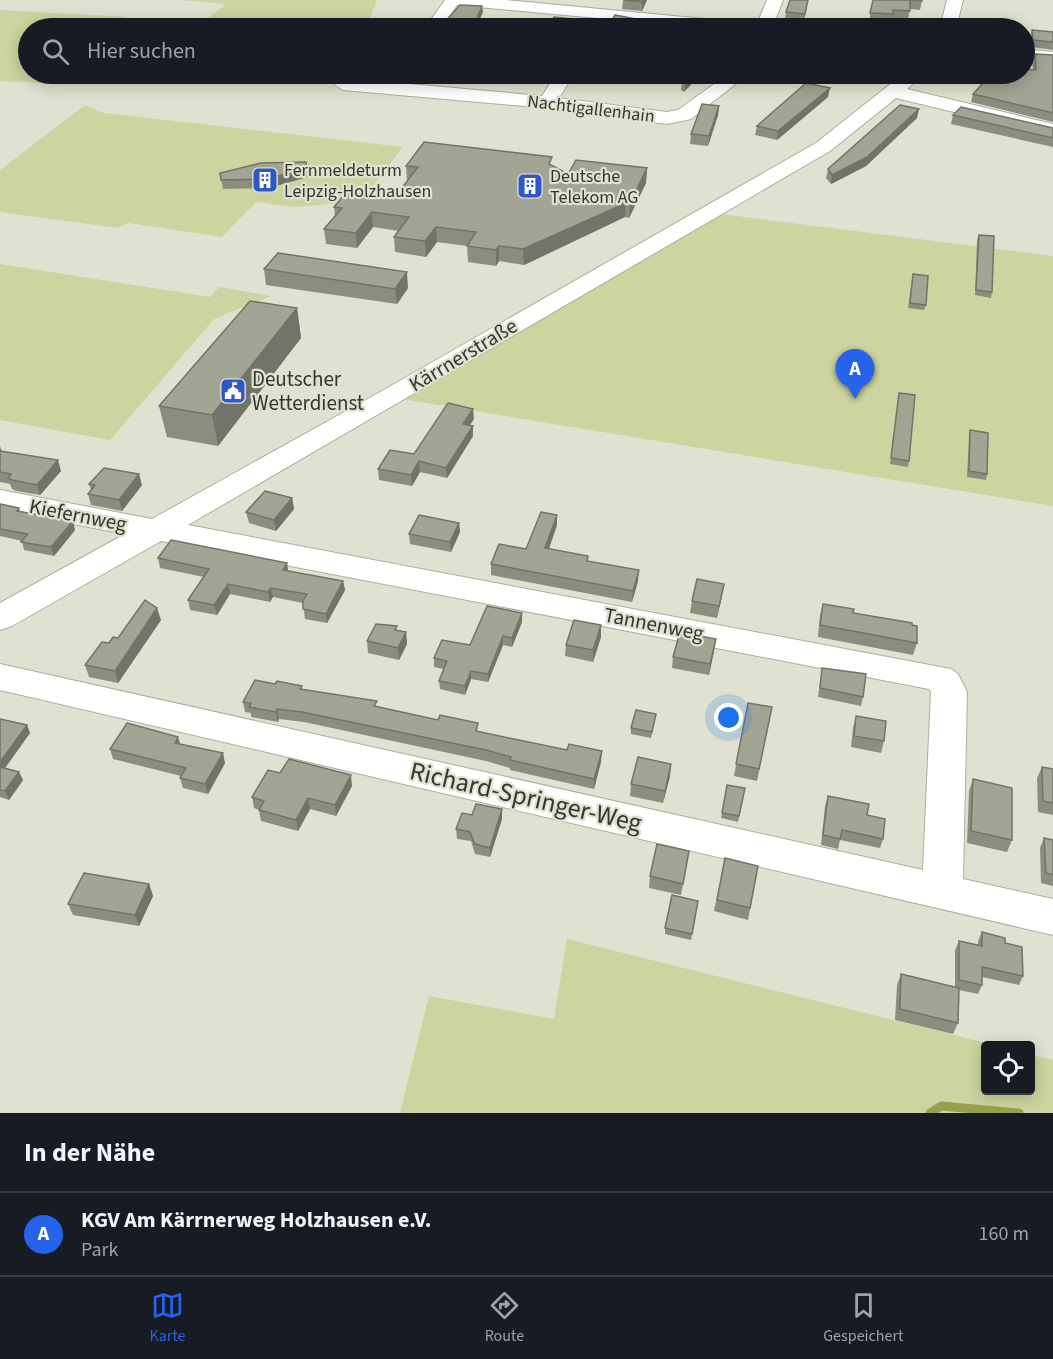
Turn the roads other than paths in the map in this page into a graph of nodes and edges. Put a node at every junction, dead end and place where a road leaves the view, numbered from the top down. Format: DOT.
graph roads {
  1 [pos="453,0"];
  2 [pos="775,0"];
  3 [pos="955,0"];
  4 [pos="602,14"];
  5 [pos="441,18"];
  6 [pos="646,18"];
  7 [pos="768,18"];
  8 [pos="950,18"];
  9 [pos="1035,55"];
  10 [pos="1053,57"];
  11 [pos="440,84"];
  12 [pos="559,84"];
  13 [pos="726,84"];
  14 [pos="900,84"];
  15 [pos="891,91"];
  16 [pos="547,102"];
  17 [pos="1053,130"];
  18 [pos="0,500"];
  19 [pos="155,530"];
  20 [pos="0,618"];
  21 [pos="0,677"];
  22 [pos="942,892"];
  23 [pos="1053,917"];
  1 -- 4 [label="street"];
  1 -- 5 [label="street"];
  2 -- 7 [label="street"];
  3 -- 8 [label="street"];
  4 -- 6 [label="street"];
  9 -- 10 [label="street"];
  11 -- 16 [label="street, Nachtigallenhain"];
  12 -- 16 [label="street"];
  13 -- 16 [label="street, Nachtigallenhain"];
  14 -- 15 [label="street, Kärrnerstraße"];
  15 -- 17 [label="street"];
  15 -- 19 [label="street, Kärrnerstraße"];
  18 -- 19 [label="street, Kiefernweg"];
  19 -- 20 [label="street, Kärrnerstraße"];
  19 -- 22 [label="street, Tannenweg"];
  21 -- 22 [label="street, Richard-Springer-Weg"];
  22 -- 23 [label="street, Richard-Springer-Weg"];
}
